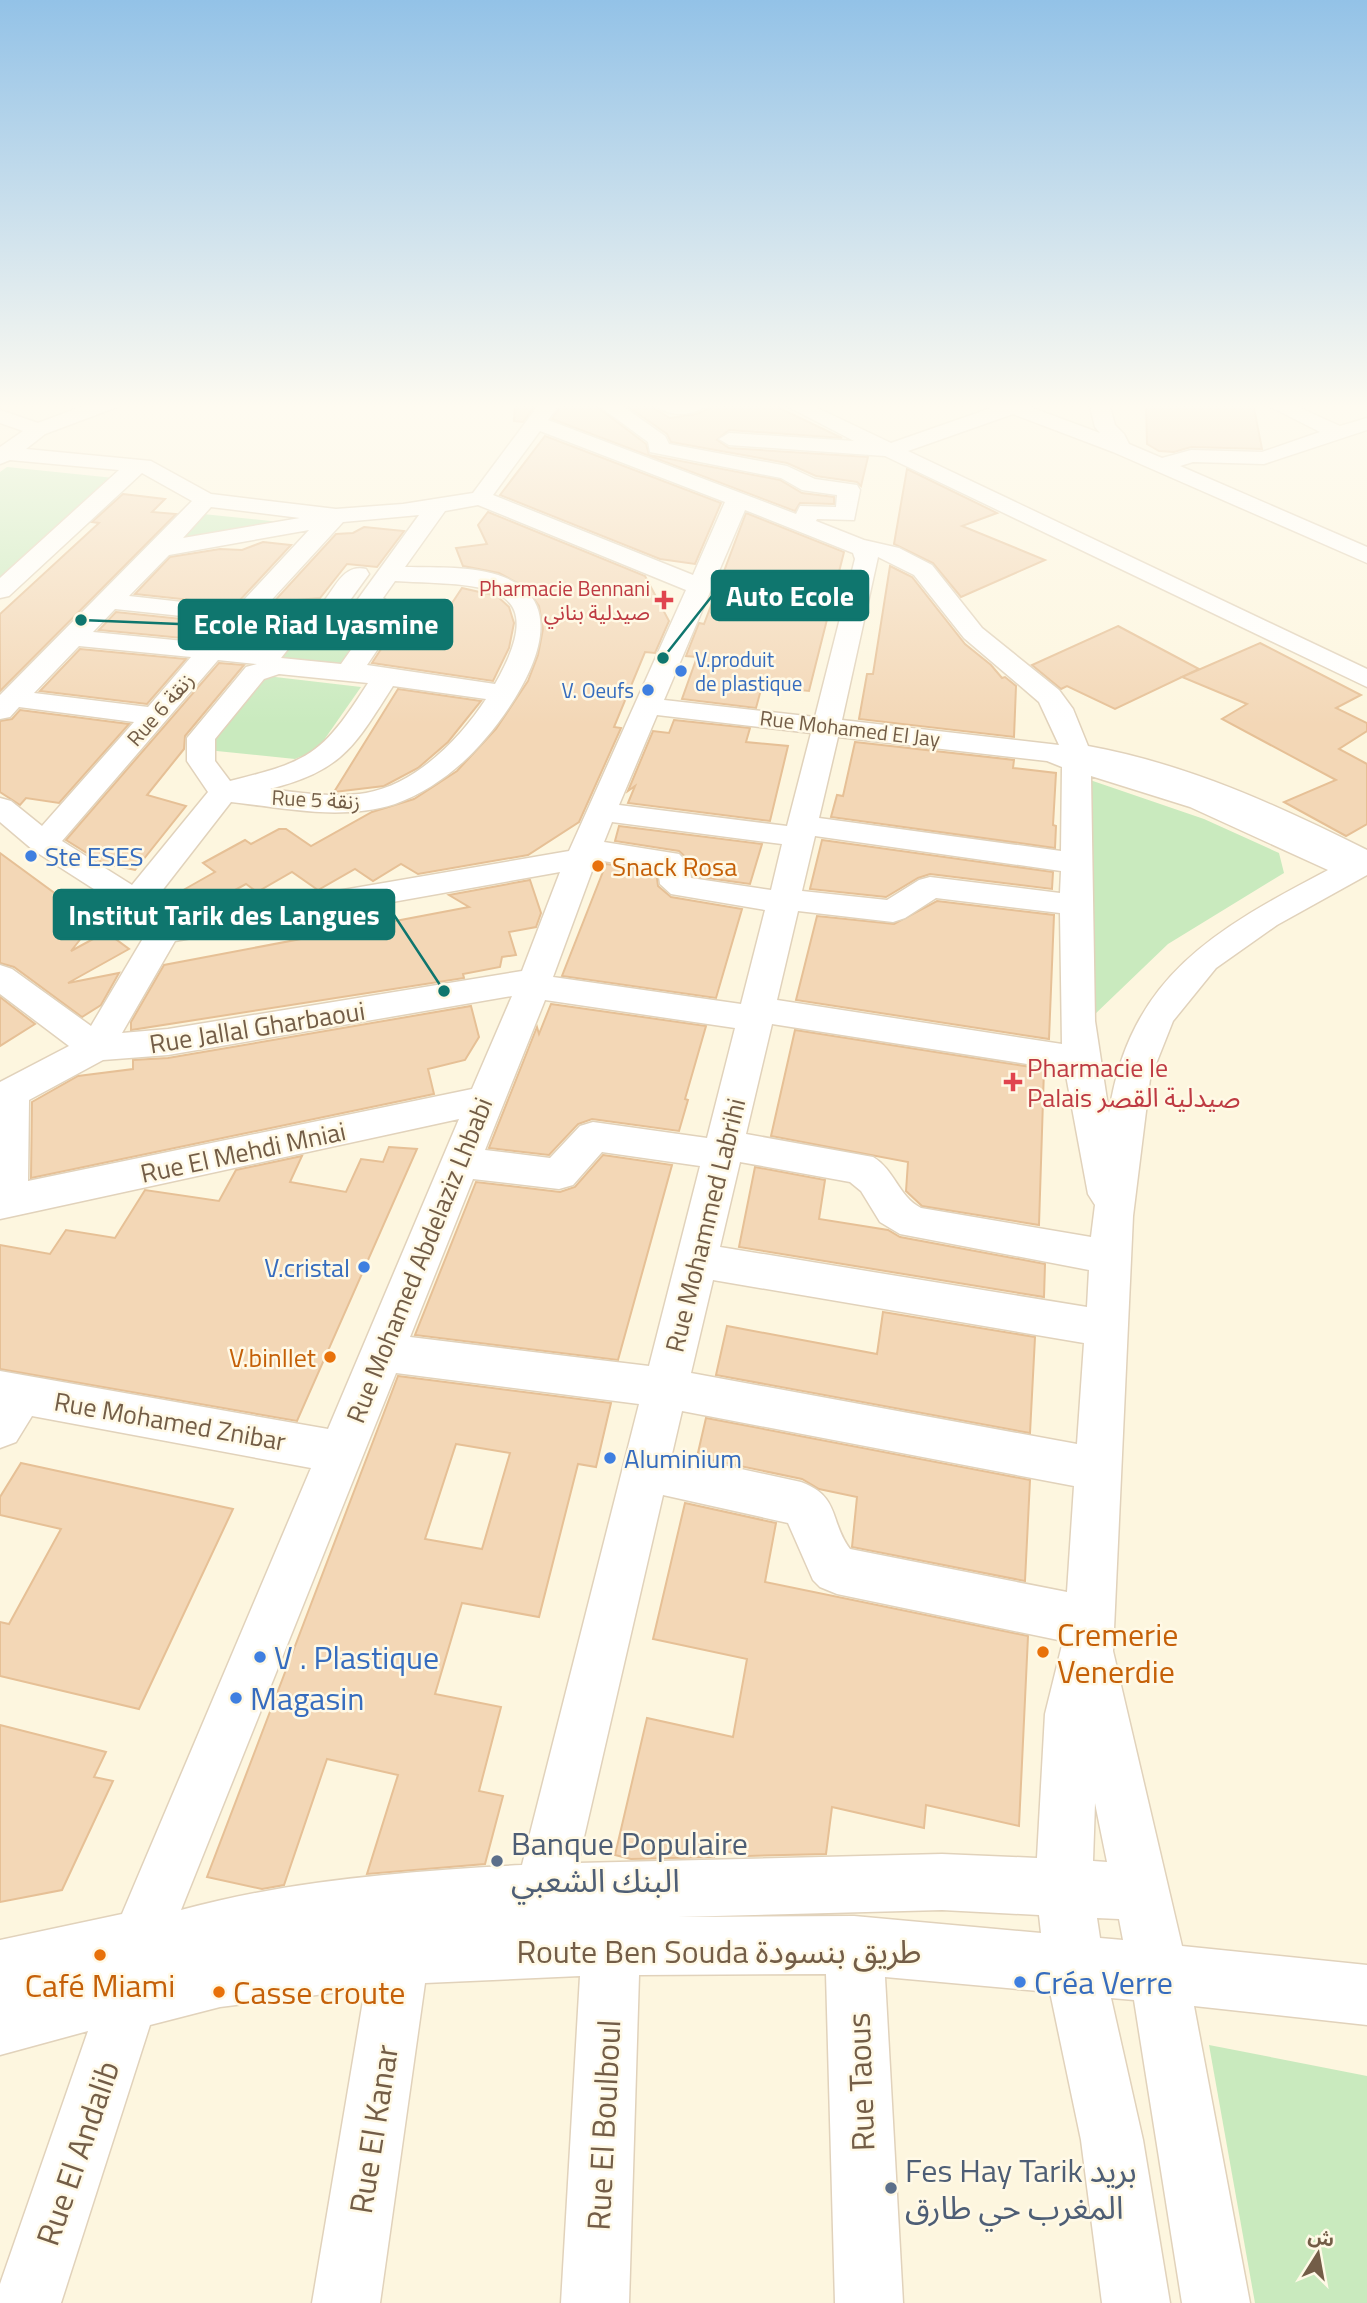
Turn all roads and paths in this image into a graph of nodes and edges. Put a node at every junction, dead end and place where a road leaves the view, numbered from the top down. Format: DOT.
graph roads {
  1 [pos="88,510"];
  2 [pos="196,510"];
  3 [pos="281,510"];
  4 [pos="399,510"];
  5 [pos="434,510"];
  6 [pos="512,510"];
  7 [pos="733,510"];
  8 [pos="764,510"];
  9 [pos="808,510"];
  10 [pos="812,510"];
  11 [pos="847,510"];
  12 [pos="1017,510"];
  13 [pos="1262,510"];
  14 [pos="335,518"];
  15 [pos="803,524"];
  16 [pos="161,549"];
  17 [pos="862,552"];
  18 [pos="1367,556"];
  19 [pos="388,573"];
  20 [pos="357,574"];
  21 [pos="699,586"];
  22 [pos="0,591"];
  23 [pos="107,601"];
  24 [pos="254,601"];
  25 [pos="191,609"];
  26 [pos="309,609"];
  27 [pos="411,613"];
  28 [pos="379,628"];
  29 [pos="71,638"];
  30 [pos="209,652"];
  31 [pos="1367,679"];
  32 [pos="503,693"];
  33 [pos="6,705"];
  34 [pos="647,706"];
  35 [pos="153,716"];
  36 [pos="825,724"];
  37 [pos="1068,755"];
  38 [pos="223,792"];
  39 [pos="0,807"];
  40 [pos="602,812"];
  41 [pos="799,831"];
  42 [pos="44,843"];
  43 [pos="584,854"];
  44 [pos="1076,863"];
  45 [pos="1361,864"];
  46 [pos="783,900"];
  47 [pos="136,902"];
  48 [pos="1076,905"];
  49 [pos="163,932"];
  50 [pos="0,977"];
  51 [pos="534,983"];
  52 [pos="756,1014"];
  53 [pos="96,1048"];
  54 [pos="1082,1060"];
  55 [pos="485,1100"];
  56 [pos="723,1150"];
  57 [pos="460,1162"];
  58 [pos="4,1203"];
  59 [pos="1112,1216"];
  60 [pos="1110,1257"];
  61 [pos="697,1260"];
  62 [pos="1105,1328"];
  63 [pos="382,1352"];
  64 [pos="666,1388"];
  65 [pos="7,1404"];
  66 [pos="340,1452"];
  67 [pos="1098,1468"];
  68 [pos="646,1470"];
  69 [pos="1089,1636"];
  70 [pos="1064,1886"];
  71 [pos="543,1892"];
  72 [pos="1142,1892"];
  73 [pos="854,1945"];
  74 [pos="611,1947"];
  75 [pos="400,1955"];
  76 [pos="1074,1964"];
  77 [pos="0,1969"];
  78 [pos="137,1969"];
  79 [pos="1156,1972"];
  80 [pos="1367,1995"];
  81 [pos="0,2025"];
  82 [pos="27,2303"];
  83 [pos="346,2303"];
  84 [pos="595,2303"];
  85 [pos="869,2303"];
  86 [pos="1136,2303"];
  87 [pos="1216,2303"];
  1 -- 22 [label="street"];
  2 -- 16 [label="street"];
  3 -- 14 [label="street"];
  4 -- 14 [label="street"];
  5 -- 19 [label="street"];
  6 -- 21 [label="street"];
  7 -- 21 [label="street, Rue Mohamed Abdelaziz Lhbabi"];
  8 -- 15 [label="street"];
  9 -- 15 [label="street"];
  10 -- 11 [label="street"];
  12 -- 31 [label="street"];
  13 -- 18 [label="street"];
  14 -- 16 [label="street"];
  14 -- 24 [label="street, Rue 6 زنقة"];
  15 -- 17 [label="street"];
  16 -- 23 [label="street"];
  17 -- 36 [label="street, Rue Mohammed Labrihi"];
  17 -- 37 [label="street"];
  19 -- 27 [label="street"];
  19 -- 32 [label="street, Rue 5 زنقة"];
  20 -- 26 [label="street"];
  21 -- 34 [label="street, Rue Mohamed Abdelaziz Lhbabi"];
  23 -- 25 [label="street"];
  23 -- 29 [label="street"];
  24 -- 26 [label="street"];
  24 -- 30 [label="street, Rue 6 زنقة"];
  26 -- 30 [label="street"];
  28 -- 32 [label="street"];
  29 -- 30 [label="street"];
  29 -- 33 [label="street"];
  30 -- 35 [label="street, Rue 6 زنقة"];
  32 -- 38 [label="street, Rue 5 زنقة"];
  33 -- 35 [label="street"];
  34 -- 36 [label="street, Rue Mohamed El Jay"];
  34 -- 40 [label="street, Rue Mohamed Abdelaziz Lhbabi"];
  35 -- 42 [label="street, Rue 6 زنقة"];
  36 -- 37 [label="street, Rue Mohamed El Jay"];
  36 -- 41 [label="street, Rue Mohammed Labrihi"];
  37 -- 44 [label="street"];
  37 -- 45 [label="street, Rue Mohamed El Jay"];
  38 -- 38 [label="street"];
  38 -- 47 [label="street"];
  39 -- 42 [label="street"];
  40 -- 41 [label="street"];
  40 -- 43 [label="street, Rue Mohamed Abdelaziz Lhbabi"];
  41 -- 44 [label="street"];
  41 -- 46 [label="street, Rue Mohammed Labrihi"];
  42 -- 47 [label="street"];
  43 -- 46 [label="street"];
  43 -- 49 [label="street"];
  43 -- 51 [label="street, Rue Mohamed Abdelaziz Lhbabi"];
  44 -- 48 [label="street"];
  45 -- 59 [label="street"];
  46 -- 48 [label="street"];
  46 -- 52 [label="street, Rue Mohammed Labrihi"];
  47 -- 49 [label="street"];
  48 -- 54 [label="street"];
  49 -- 53 [label="street"];
  50 -- 53 [label="street"];
  51 -- 52 [label="street, Rue Jallal Gharbaoui"];
  51 -- 53 [label="street, Rue Jallal Gharbaoui"];
  51 -- 55 [label="street, Rue Mohamed Abdelaziz Lhbabi"];
  52 -- 54 [label="street, Rue Jallal Gharbaoui"];
  52 -- 56 [label="street, Rue Mohammed Labrihi"];
  53 -- 58 [label="street"];
  54 -- 59 [label="street"];
  55 -- 57 [label="street, Rue Mohamed Abdelaziz Lhbabi"];
  55 -- 58 [label="street, Rue El Mehdi Mniai"];
  56 -- 57 [label="street"];
  56 -- 60 [label="street"];
  56 -- 61 [label="street, Rue Mohammed Labrihi"];
  57 -- 63 [label="street, Rue Mohamed Abdelaziz Lhbabi"];
  59 -- 60 [label="street"];
  60 -- 62 [label="street"];
  61 -- 62 [label="street"];
  61 -- 64 [label="street, Rue Mohammed Labrihi"];
  62 -- 67 [label="street"];
  63 -- 64 [label="street"];
  63 -- 66 [label="street, Rue Mohamed Abdelaziz Lhbabi"];
  64 -- 67 [label="street"];
  64 -- 68 [label="street, Rue Mohammed Labrihi"];
  65 -- 66 [label="street, Rue Mohamed Znibar"];
  66 -- 78 [label="street, Rue Mohamed Abdelaziz Lhbabi"];
  67 -- 69 [label="street"];
  68 -- 69 [label="street"];
  68 -- 71 [label="street, Rue Mohammed Labrihi"];
  69 -- 70 [label="street"];
  69 -- 72 [label="street"];
  70 -- 71 [label="street, Route Ben Souda طريق بنسودة"];
  70 -- 72 [label="street, Route Ben Souda طريق بنسودة"];
  70 -- 76 [label="street"];
  71 -- 78 [label="street, Route Ben Souda طريق بنسودة"];
  72 -- 79 [label="street"];
  73 -- 74 [label="street, Route Ben Souda طريق بنسودة"];
  73 -- 76 [label="street, Route Ben Souda طريق بنسودة"];
  73 -- 85 [label="street, Rue Taous"];
  74 -- 75 [label="street, Route Ben Souda طريق بنسودة"];
  74 -- 84 [label="street, Rue El Boulboul"];
  75 -- 78 [label="street, Route Ben Souda طريق بنسودة"];
  75 -- 83 [label="street, Rue El Kanar"];
  76 -- 79 [label="street, Route Ben Souda طريق بنسودة"];
  76 -- 86 [label="street"];
  77 -- 78 [label="street, Route Ben Souda طريق بنسودة"];
  78 -- 81 [label="street, Route Ben Souda طريق بنسودة"];
  78 -- 82 [label="street, Rue El Andalib"];
  79 -- 80 [label="street, Route Ben Souda طريق بنسودة"];
  79 -- 87 [label="street"];
}
